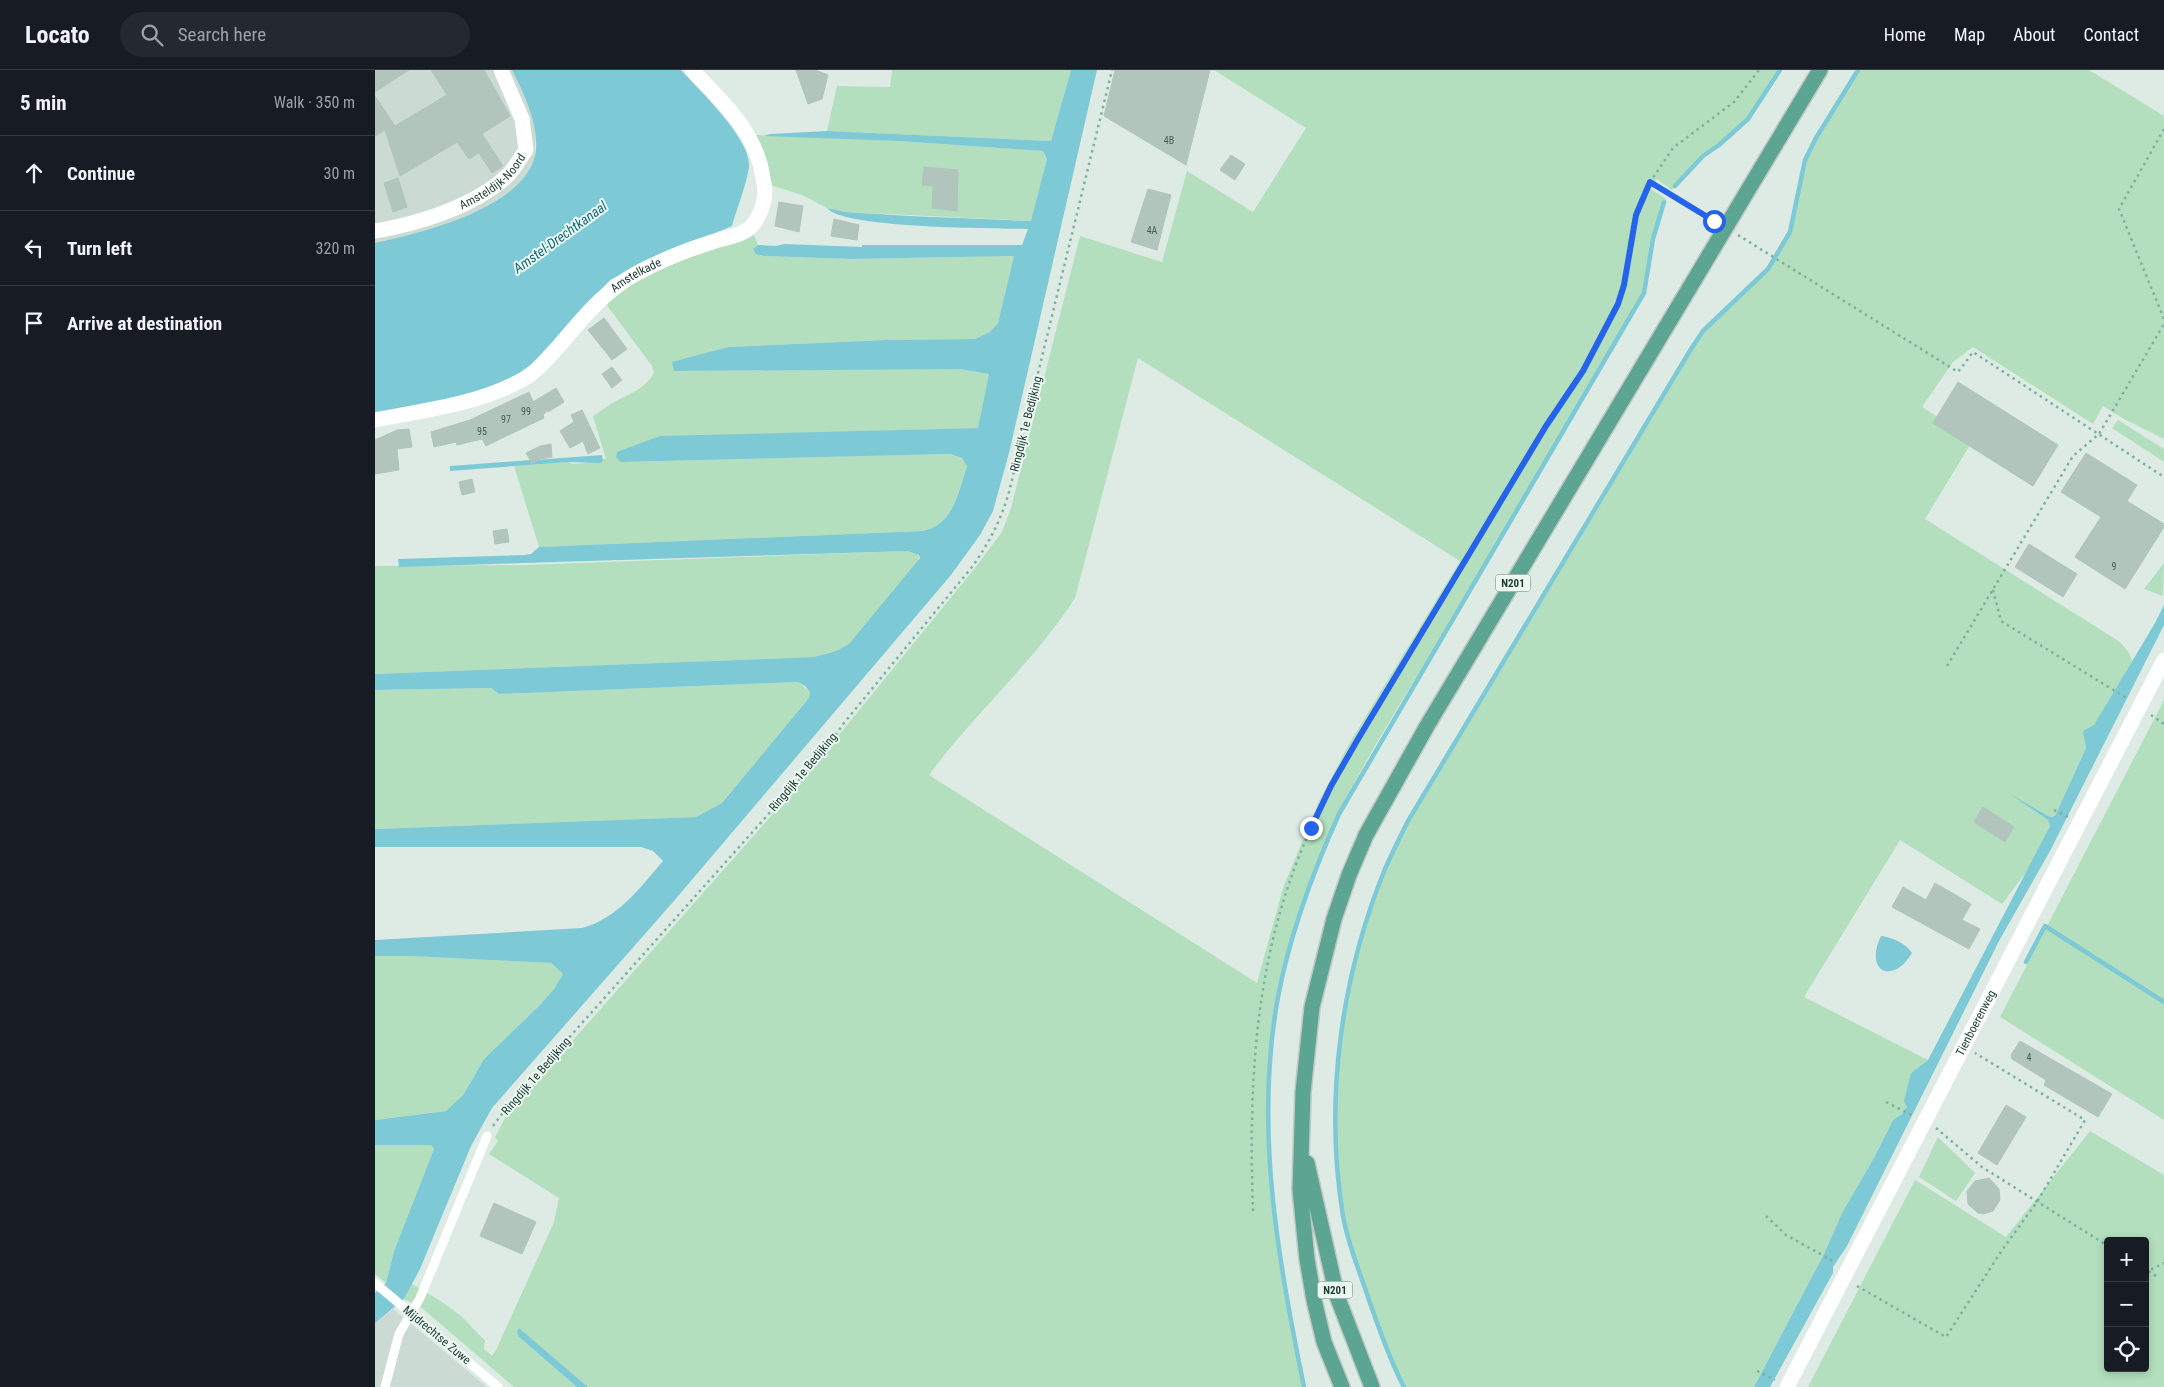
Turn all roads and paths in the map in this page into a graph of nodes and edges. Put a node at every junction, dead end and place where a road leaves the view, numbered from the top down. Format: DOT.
graph roads {
  1 [pos="501,70"];
  2 [pos="692,70"];
  3 [pos="1113,70"];
  4 [pos="1759,70"];
  5 [pos="1820,70"];
  6 [pos="2164,129"];
  7 [pos="1650,182"];
  8 [pos="1714,221"];
  9 [pos="375,231"];
  10 [pos="1738,235"];
  11 [pos="2164,320"];
  12 [pos="2164,324"];
  13 [pos="375,420"];
  14 [pos="2099,434"];
  15 [pos="2164,477"];
  16 [pos="1993,590"];
  17 [pos="2164,660"];
  18 [pos="1947,666"];
  19 [pos="2129,700"];
  20 [pos="2148,712"];
  21 [pos="2163,724"];
  22 [pos="2054,810"];
  23 [pos="2069,818"];
  24 [pos="1963,1046"];
  25 [pos="1886,1102"];
  26 [pos="1919,1118"];
  27 [pos="1303,1132"];
  28 [pos="487,1136"];
  29 [pos="2037,1202"];
  30 [pos="1253,1211"];
  31 [pos="1766,1216"];
  32 [pos="2104,1244"];
  33 [pos="1835,1262"];
  34 [pos="2164,1263"];
  35 [pos="2149,1269"];
  36 [pos="2149,1271"];
  37 [pos="2157,1276"];
  38 [pos="1842,1278"];
  39 [pos="376,1284"];
  40 [pos="411,1313"];
  41 [pos="1757,1371"];
  42 [pos="375,1384"];
  43 [pos="1783,1384"];
  44 [pos="385,1387"];
  45 [pos="499,1387"];
  46 [pos="1342,1387"];
  47 [pos="1372,1387"];
  1 -- 9 [label="street, Amsteldijk-Noord"];
  2 -- 13 [label="street, Amstelkade"];
  3 -- 28 [label="path, Ringdijk 1e Bedijking"];
  4 -- 7 [label="path"];
  5 -- 27 [label="main road, N201"];
  6 -- 11 [label="path"];
  7 -- 8 [label="path"];
  7 -- 30 [label="path"];
  10 -- 14 [label="path"];
  12 -- 14 [label="path"];
  14 -- 15 [label="path"];
  14 -- 16 [label="path"];
  16 -- 18 [label="path"];
  16 -- 19 [label="path"];
  17 -- 24 [label="street, Tienboerenweg"];
  20 -- 21 [label="path"];
  22 -- 23 [label="path"];
  24 -- 26 [label="street, Tienboerenweg"];
  24 -- 29 [label="path"];
  25 -- 26 [label="path"];
  26 -- 29 [label="path"];
  26 -- 38 [label="street, Tienboerenweg"];
  27 -- 46 [label="main road, N201"];
  27 -- 47 [label="main road, N201"];
  28 -- 40 [label="lane"];
  29 -- 32 [label="path"];
  29 -- 38 [label="path"];
  31 -- 33 [label="path"];
  34 -- 35 [label="path"];
  36 -- 37 [label="path"];
  38 -- 43 [label="street, Tienboerenweg"];
  39 -- 40 [label="lane, Mijdrechtse Zuwe"];
  40 -- 44 [label="lane"];
  40 -- 45 [label="lane, Mijdrechtse Zuwe"];
  41 -- 43 [label="path"];
  42 -- 44 [label="lane"];
}
